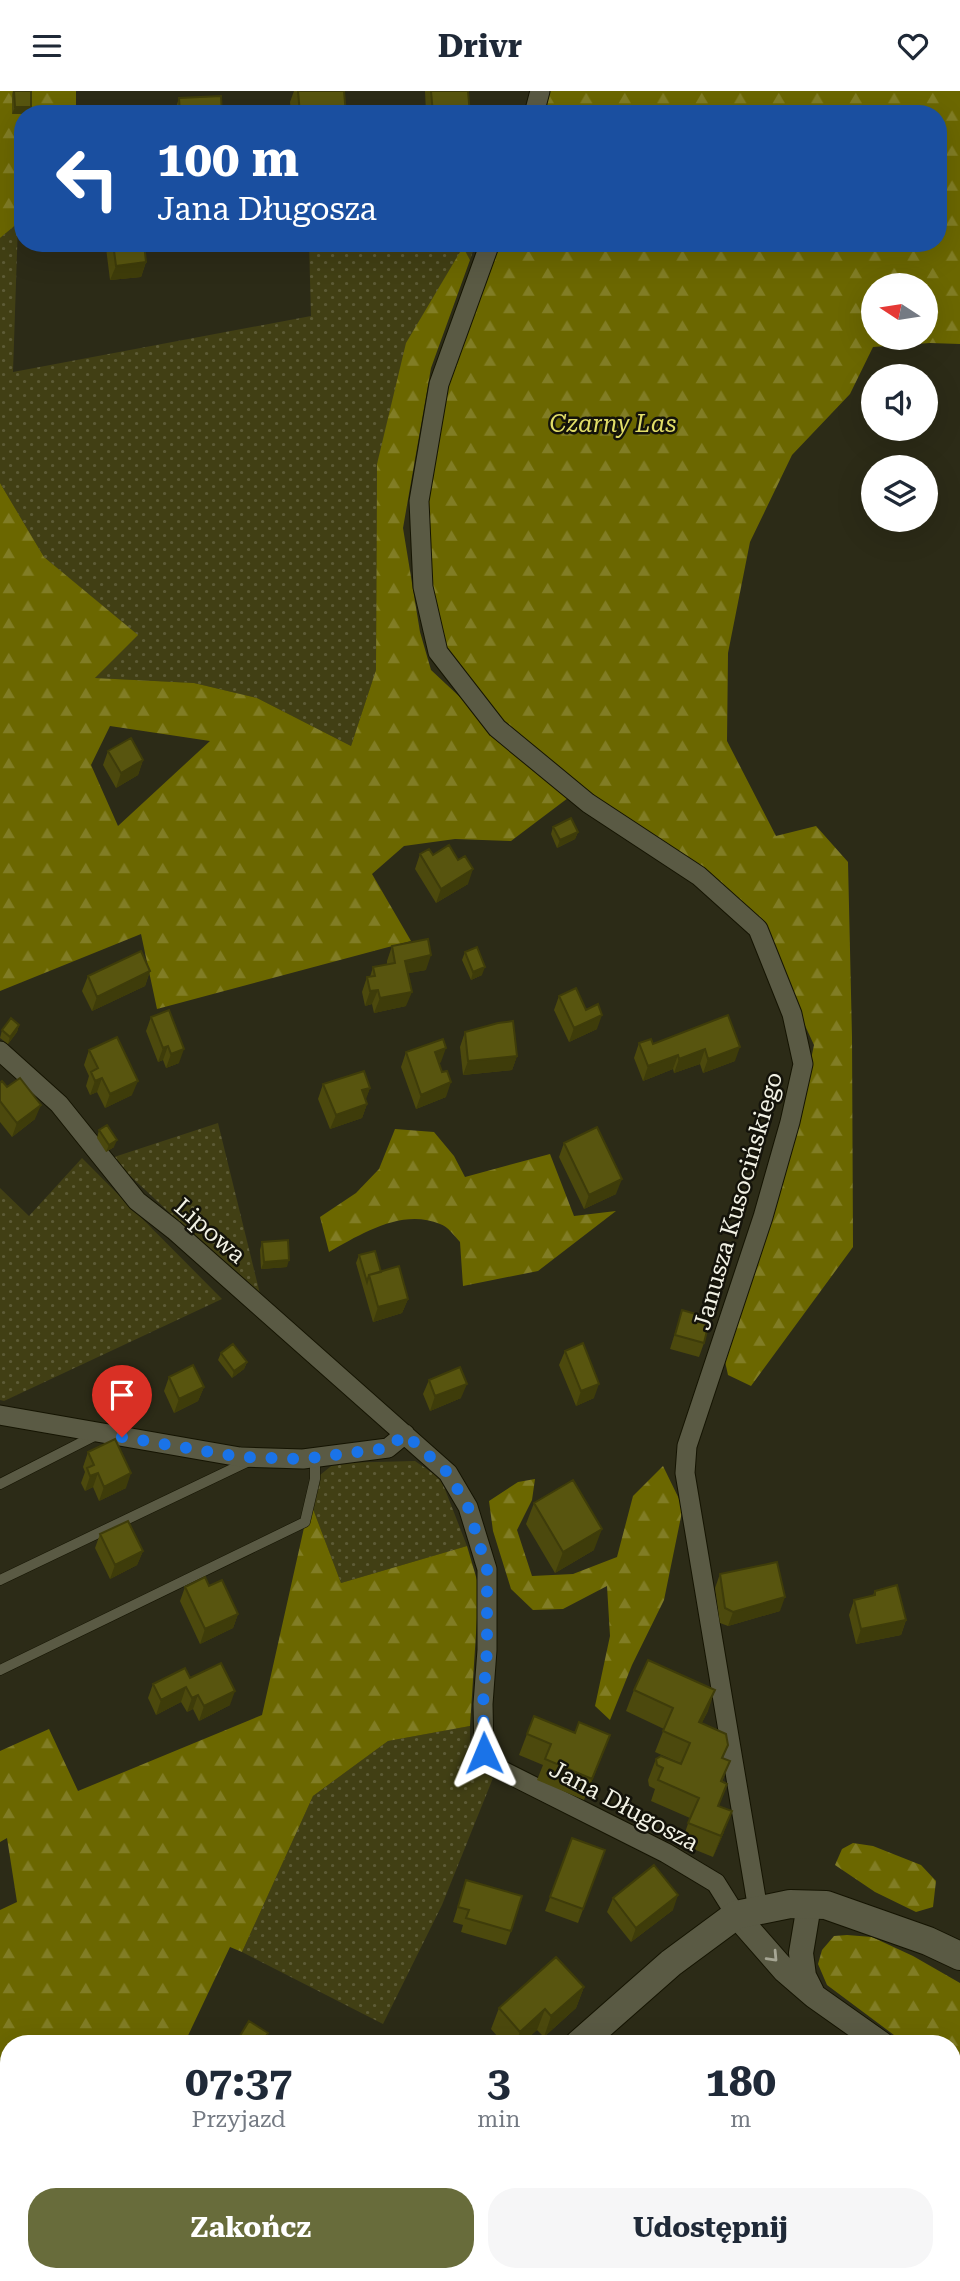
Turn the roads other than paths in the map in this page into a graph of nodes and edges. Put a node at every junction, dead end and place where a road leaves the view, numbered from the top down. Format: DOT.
graph roads {
  1 [pos="487,252"];
  2 [pos="0,1051"];
  3 [pos="0,1415"];
  4 [pos="99,1433"];
  5 [pos="405,1434"];
  6 [pos="315,1457"];
  7 [pos="256,1458"];
  8 [pos="0,1484"];
  9 [pos="0,1580"];
  10 [pos="0,1670"];
  11 [pos="809,1905"];
  12 [pos="747,1913"];
  13 [pos="960,1956"];
  14 [pos="814,1996"];
  15 [pos="589,2035"];
  16 [pos="869,2035"];
  1 -- 12 [label="street, Janusza Kusocińskiego"];
  2 -- 5 [label="street, Lipowa"];
  3 -- 4 [label="street"];
  4 -- 7 [label="street"];
  4 -- 8 [label="lane"];
  5 -- 6 [label="street"];
  5 -- 12 [label="street, Jana Długosza"];
  6 -- 7 [label="street"];
  6 -- 10 [label="lane"];
  7 -- 9 [label="lane"];
  11 -- 12 [label="main road"];
  11 -- 13 [label="main road"];
  11 -- 14 [label="street"];
  12 -- 14 [label="street, one-way"];
  12 -- 15 [label="main road"];
  14 -- 16 [label="street"];
}
